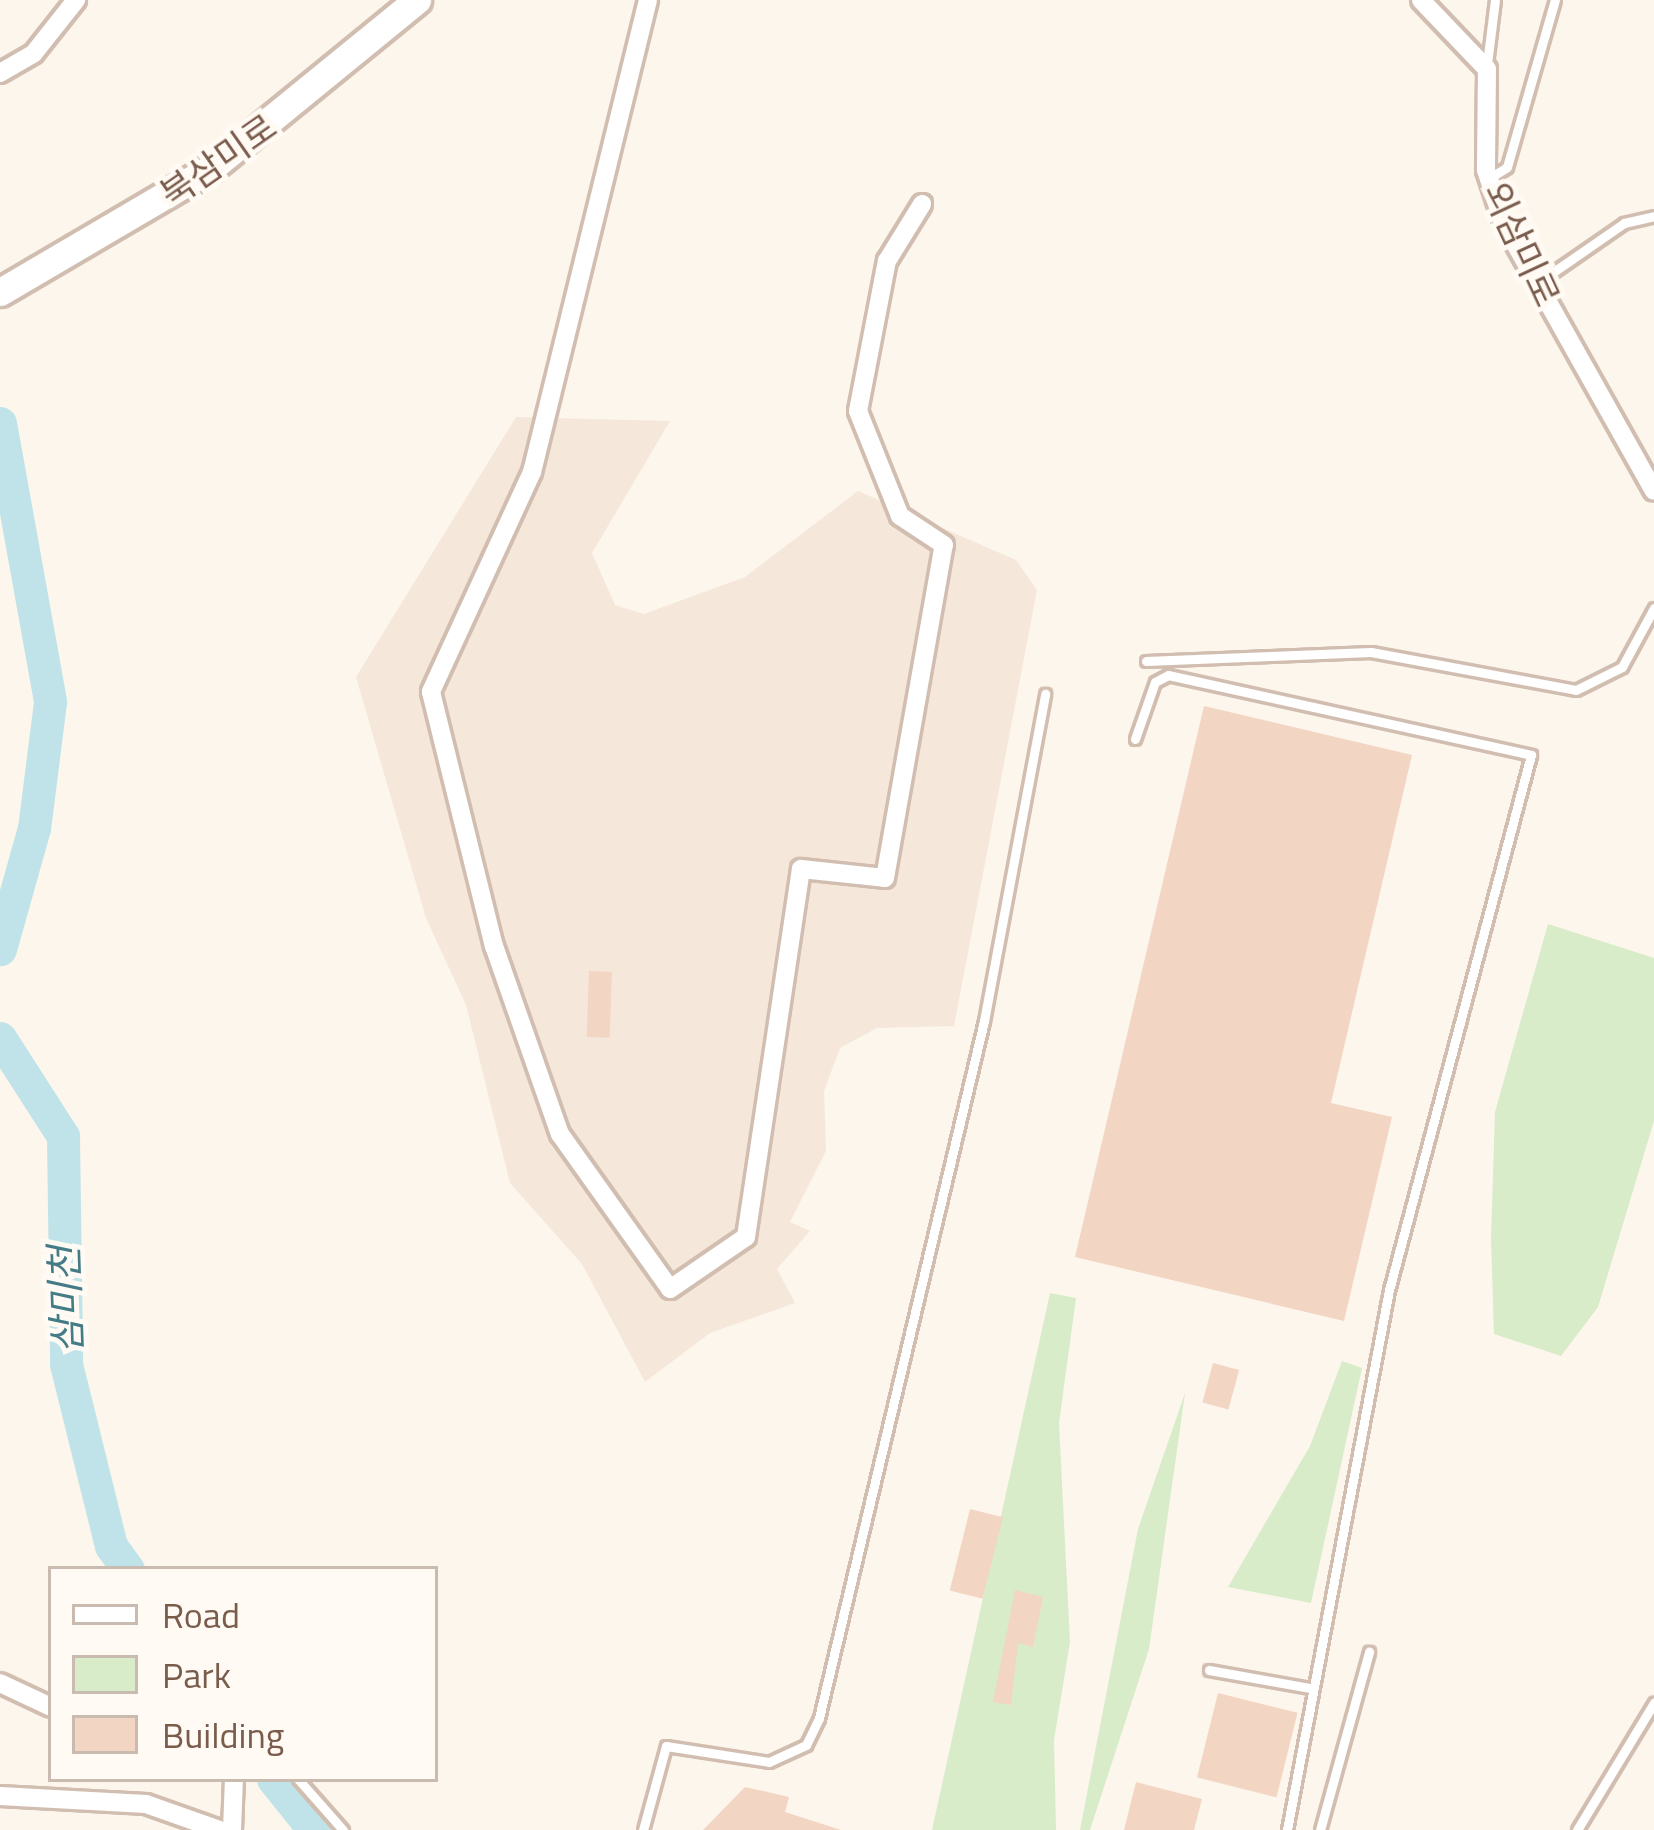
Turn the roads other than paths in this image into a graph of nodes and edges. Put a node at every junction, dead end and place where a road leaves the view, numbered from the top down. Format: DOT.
graph roads {
  1 [pos="76,0"];
  2 [pos="417,0"];
  3 [pos="648,0"];
  4 [pos="1421,0"];
  5 [pos="1495,0"];
  6 [pos="1555,0"];
  7 [pos="1486,69"];
  8 [pos="0,73"];
  9 [pos="1488,179"];
  10 [pos="922,204"];
  11 [pos="1654,216"];
  12 [pos="1536,284"];
  13 [pos="0,292"];
  14 [pos="1654,491"];
  15 [pos="1654,608"];
  16 [pos="1146,661"];
  17 [pos="1045,694"];
  18 [pos="1135,739"];
  19 [pos="1369,1652"];
  20 [pos="1209,1670"];
  21 [pos="0,1683"];
  22 [pos="1310,1688"];
  23 [pos="1654,1703"];
  24 [pos="48,1706"];
  25 [pos="234,1782"];
  26 [pos="301,1782"];
  27 [pos="0,1796"];
  28 [pos="220,1830"];
  29 [pos="232,1830"];
  30 [pos="344,1830"];
  31 [pos="643,1830"];
  32 [pos="1287,1830"];
  33 [pos="1320,1830"];
  34 [pos="1577,1830"];
  1 -- 8 [label="street"];
  2 -- 13 [label="street, 북삼미로"];
  3 -- 10 [label="street"];
  4 -- 7 [label="street"];
  5 -- 7 [label="lane"];
  6 -- 9 [label="lane"];
  7 -- 9 [label="street, 외삼미로"];
  9 -- 12 [label="street, 외삼미로"];
  11 -- 12 [label="lane"];
  12 -- 14 [label="street, 외삼미로"];
  15 -- 16 [label="lane"];
  17 -- 31 [label="lane"];
  18 -- 22 [label="lane"];
  19 -- 33 [label="lane"];
  20 -- 22 [label="lane"];
  21 -- 24 [label="street"];
  22 -- 32 [label="lane"];
  23 -- 34 [label="lane"];
  25 -- 29 [label="street"];
  26 -- 30 [label="lane"];
  27 -- 28 [label="street"];
}
